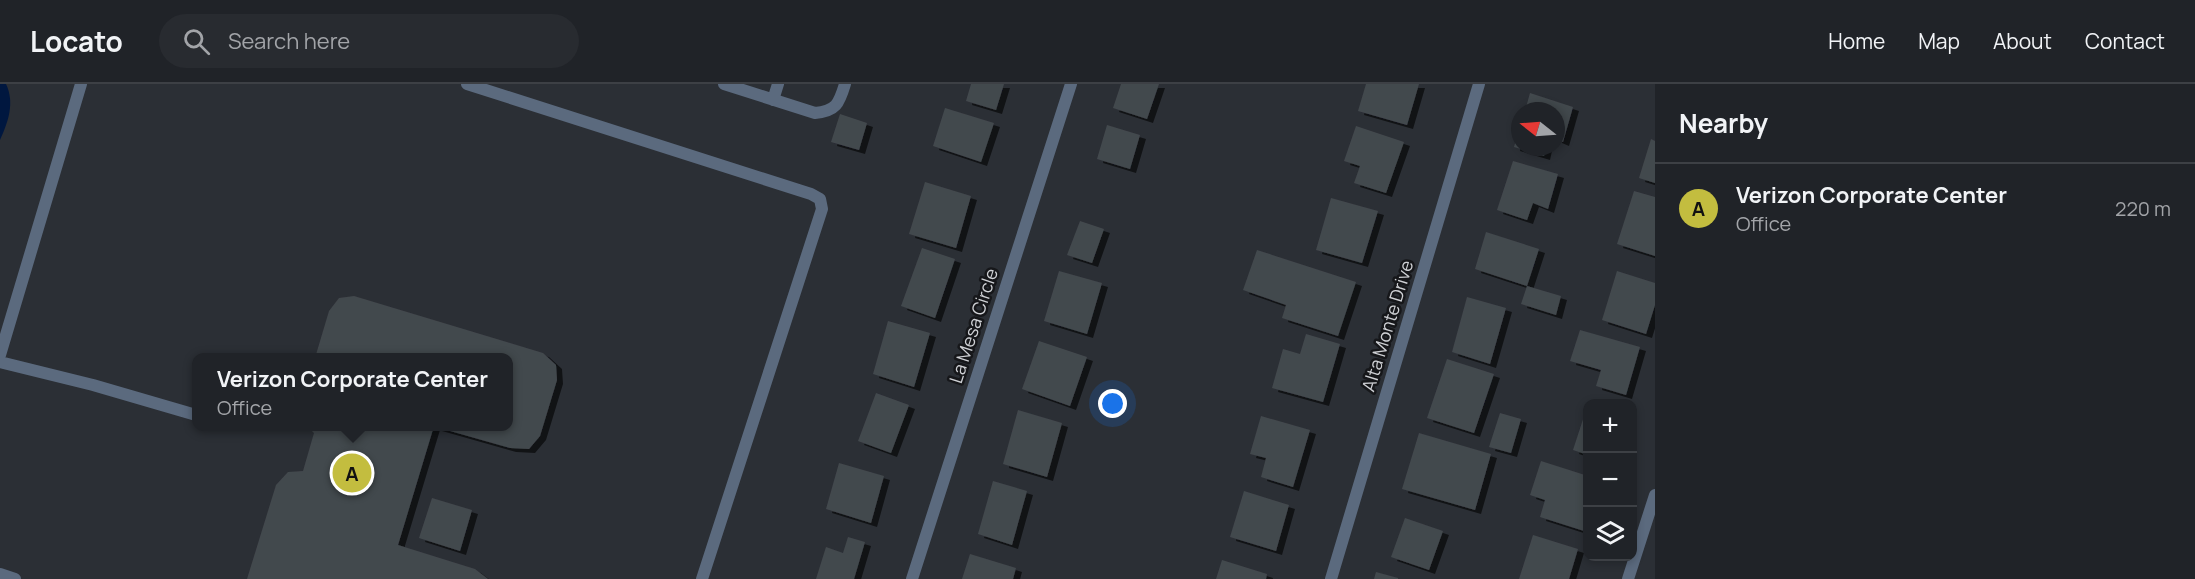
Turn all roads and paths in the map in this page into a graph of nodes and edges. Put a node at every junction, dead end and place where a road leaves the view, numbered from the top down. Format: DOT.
graph roads {
  1 [pos="81,84"];
  2 [pos="467,84"];
  3 [pos="724,84"];
  4 [pos="777,84"];
  5 [pos="845,84"];
  6 [pos="1071,84"];
  7 [pos="1479,84"];
  8 [pos="772,100"];
  9 [pos="0,355"];
  10 [pos="0,362"];
  11 [pos="192,414"];
  12 [pos="1655,495"];
  13 [pos="0,574"];
  14 [pos="15,579"];
  15 [pos="702,579"];
  16 [pos="912,579"];
  17 [pos="1331,579"];
  18 [pos="1628,579"];
  1 -- 9 [label="street"];
  2 -- 15 [label="street"];
  3 -- 8 [label="street"];
  4 -- 8 [label="street"];
  5 -- 8 [label="street"];
  6 -- 16 [label="street, La Mesa Circle"];
  7 -- 17 [label="street, Alta Monte Drive"];
  10 -- 11 [label="street"];
  12 -- 18 [label="street"];
  13 -- 14 [label="street"];
}
